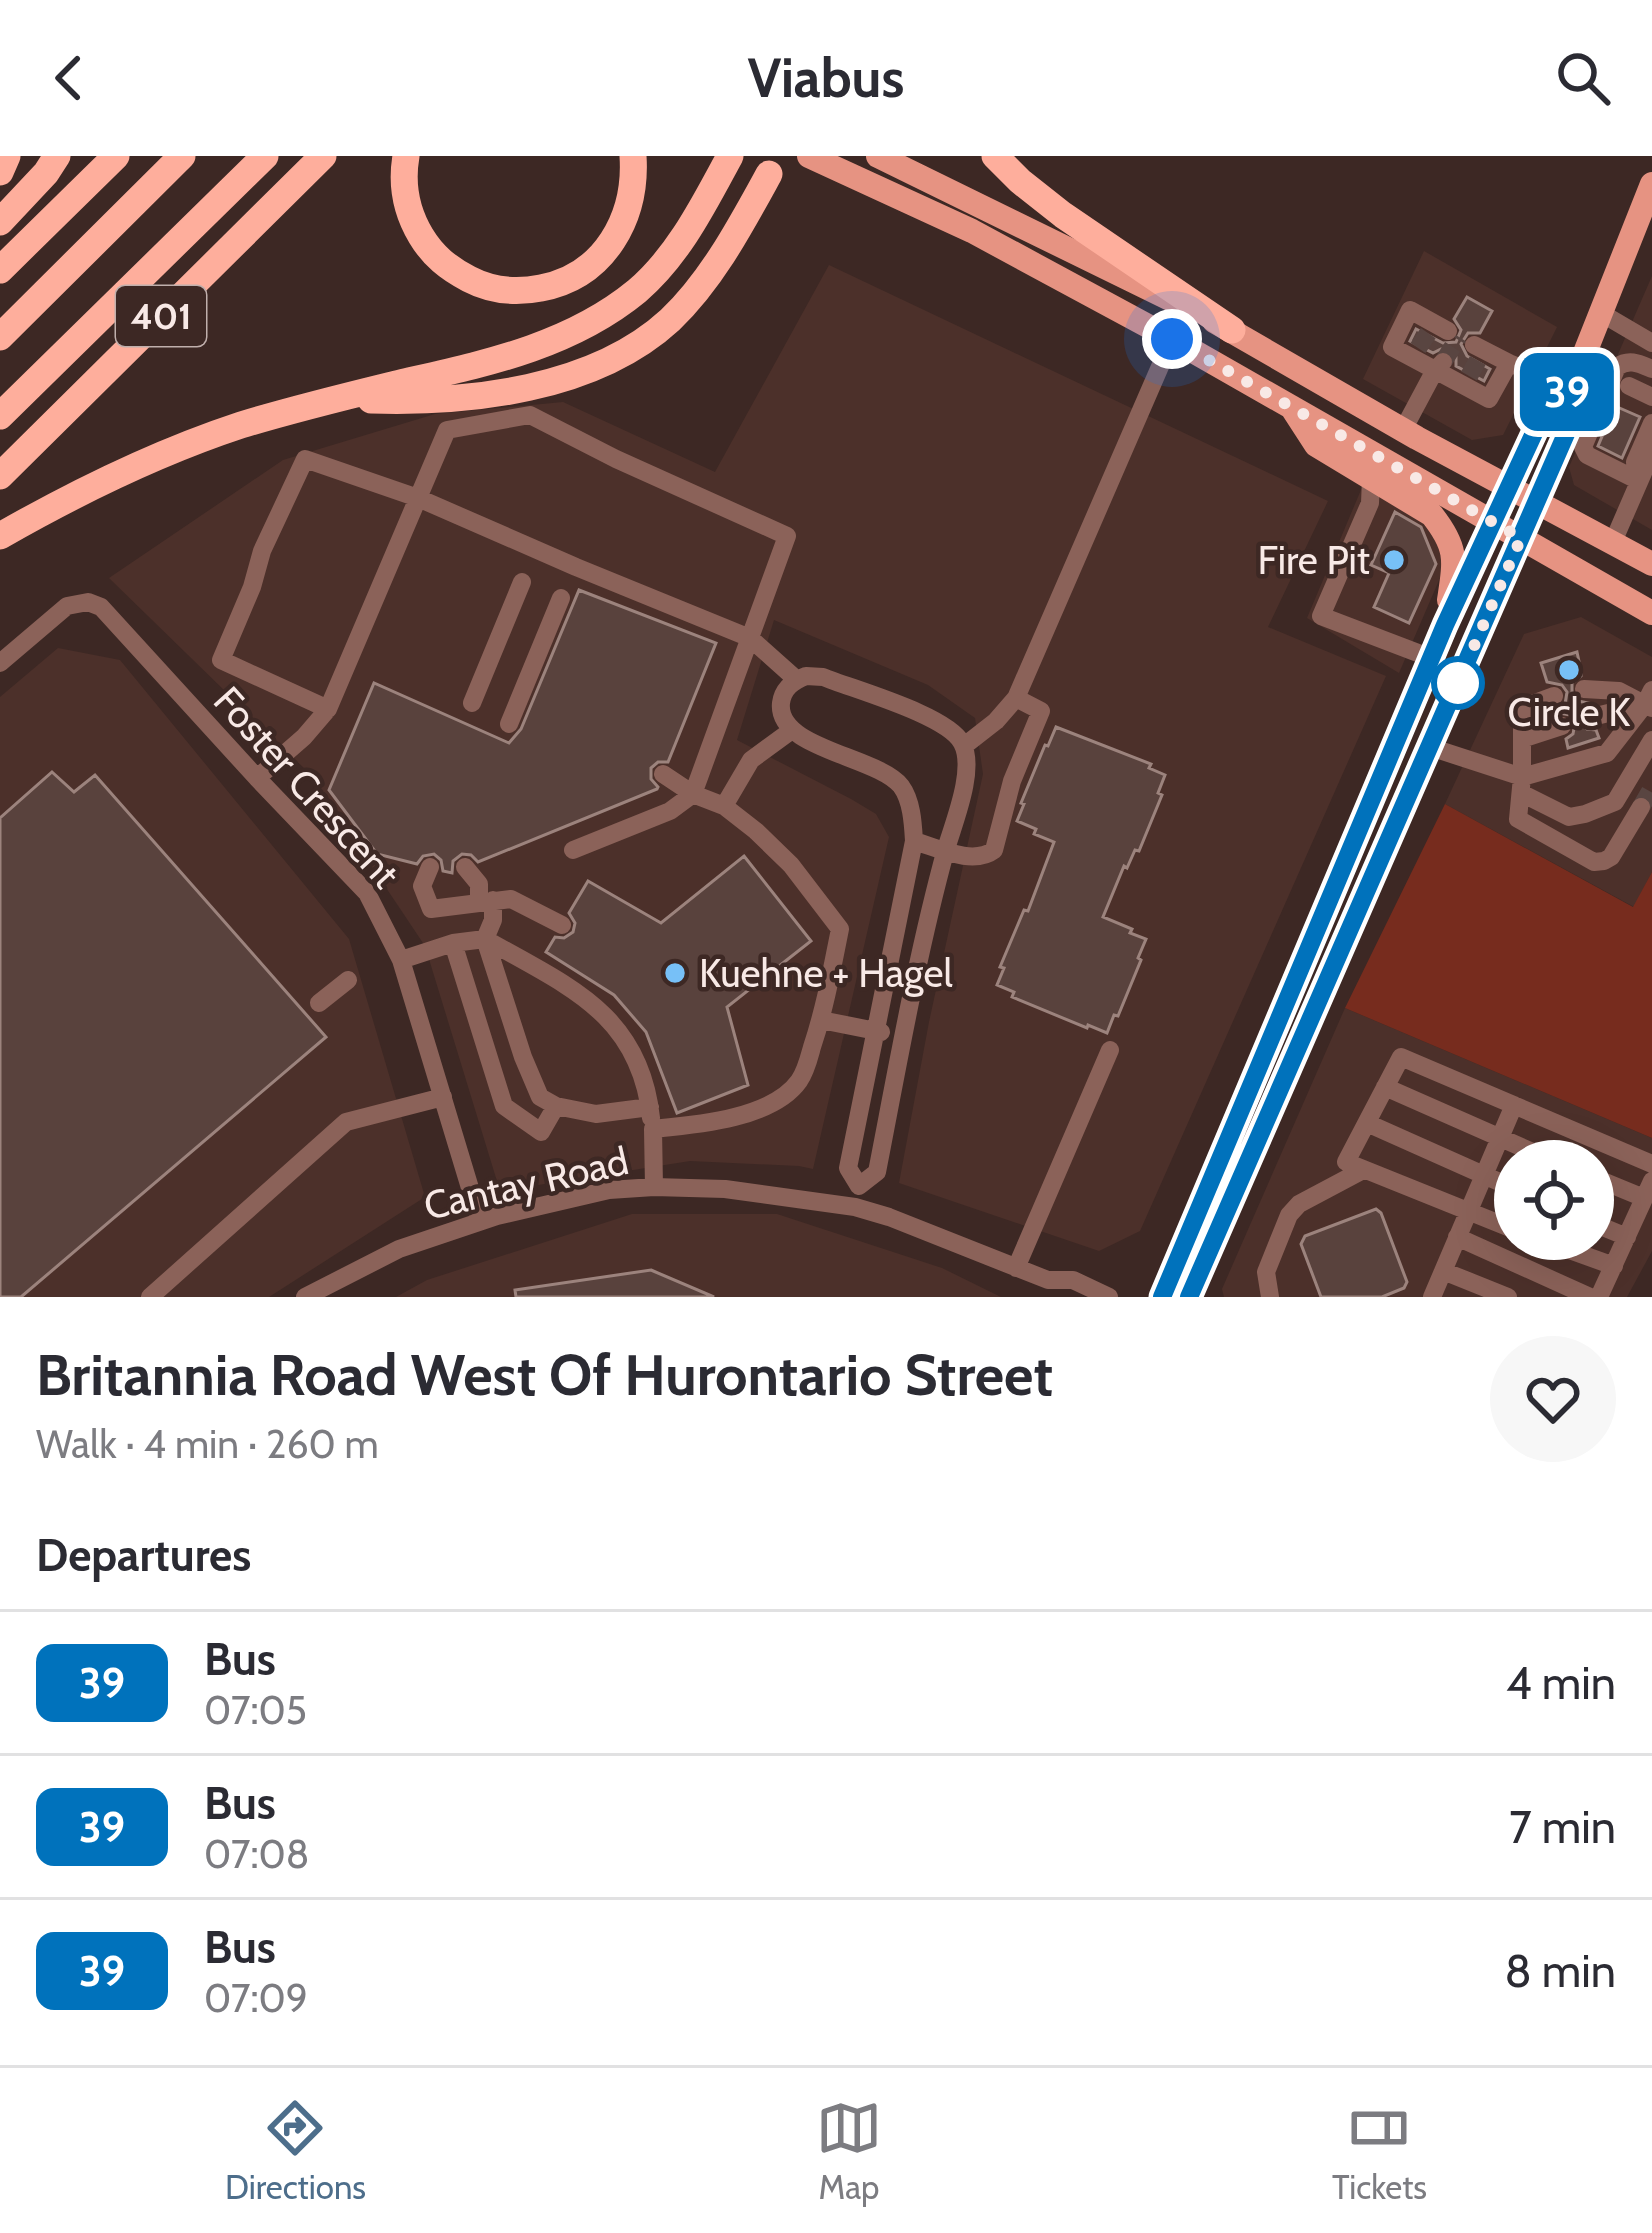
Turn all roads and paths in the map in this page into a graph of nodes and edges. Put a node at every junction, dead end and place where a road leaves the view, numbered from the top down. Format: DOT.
graph roads {
  1 [pos="7,156"];
  2 [pos="57,156"];
  3 [pos="116,156"];
  4 [pos="182,156"];
  5 [pos="265,156"];
  6 [pos="322,156"];
  7 [pos="406,156"];
  8 [pos="632,156"];
  9 [pos="730,156"];
  10 [pos="809,156"];
  11 [pos="878,156"];
  12 [pos="995,156"];
  13 [pos="0,172"];
  14 [pos="769,174"];
  15 [pos="1652,184"];
  16 [pos="1646,213"];
  17 [pos="0,222"];
  18 [pos="0,270"];
  19 [pos="1601,313"];
  20 [pos="1232,329"];
  21 [pos="0,337"];
  22 [pos="1172,339"];
  23 [pos="1428,339"];
  24 [pos="1652,343"];
  25 [pos="1474,363"];
  26 [pos="1509,363"];
  27 [pos="1439,366"];
  28 [pos="1652,369"];
  29 [pos="1629,386"];
  30 [pos="1571,388"];
  31 [pos="1652,398"];
  32 [pos="337,399"];
  33 [pos="1291,406"];
  34 [pos="0,416"];
  35 [pos="1652,423"];
  36 [pos="1403,430"];
  37 [pos="1652,452"];
  38 [pos="0,476"];
  39 [pos="1644,479"];
  40 [pos="1377,490"];
  41 [pos="418,498"];
  42 [pos="1502,507"];
  43 [pos="1529,520"];
  44 [pos="0,536"];
  45 [pos="1613,542"];
  46 [pos="1652,564"];
  47 [pos="522,582"];
  48 [pos="561,598"];
  49 [pos="1652,613"];
  50 [pos="1446,625"];
  51 [pos="751,638"];
  52 [pos="1431,658"];
  53 [pos="0,663"];
  54 [pos="797,680"];
  55 [pos="1584,688"];
  56 [pos="1554,696"];
  57 [pos="1016,698"];
  58 [pos="1650,701"];
  59 [pos="472,704"];
  60 [pos="328,709"];
  61 [pos="1592,717"];
  62 [pos="509,724"];
  63 [pos="1562,726"];
  64 [pos="792,730"];
  65 [pos="1522,739"];
  66 [pos="1652,740"];
  67 [pos="964,746"];
  68 [pos="1430,747"];
  69 [pos="663,774"];
  70 [pos="257,778"];
  71 [pos="1522,785"];
  72 [pos="693,794"];
  73 [pos="1615,802"];
  74 [pos="724,806"];
  75 [pos="1641,807"];
  76 [pos="1629,827"];
  77 [pos="914,842"];
  78 [pos="573,850"];
  79 [pos="946,850"];
  80 [pos="430,867"];
  81 [pos="466,867"];
  82 [pos="486,901"];
  83 [pos="562,925"];
  84 [pos="485,938"];
  85 [pos="453,944"];
  86 [pos="401,961"];
  87 [pos="348,980"];
  88 [pos="319,1003"];
  89 [pos="821,1020"];
  90 [pos="874,1030"];
  91 [pos="903,1038"];
  92 [pos="1110,1050"];
  93 [pos="1385,1087"];
  94 [pos="443,1097"];
  95 [pos="556,1106"];
  96 [pos="1514,1106"];
  97 [pos="650,1107"];
  98 [pos="1367,1123"];
  99 [pos="652,1129"];
  100 [pos="1499,1139"];
  101 [pos="1652,1164"];
  102 [pos="1363,1169"];
  103 [pos="1484,1176"];
  104 [pos="1494,1180"];
  105 [pos="1614,1182"];
  106 [pos="859,1186"];
  107 [pos="654,1187"];
  108 [pos="1648,1190"];
  109 [pos="855,1207"];
  110 [pos="1467,1213"];
  111 [pos="480,1221"];
  112 [pos="1494,1223"];
  113 [pos="1614,1231"];
  114 [pos="1457,1237"];
  115 [pos="1627,1237"];
  116 [pos="1597,1260"];
  117 [pos="1613,1266"];
  118 [pos="1016,1268"];
  119 [pos="1443,1270"];
  120 [pos="1054,1289"];
  121 [pos="151,1297"];
  122 [pos="305,1297"];
  123 [pos="1109,1297"];
  124 [pos="1162,1297"];
  125 [pos="1189,1297"];
  126 [pos="1270,1297"];
  127 [pos="1432,1297"];
  128 [pos="1508,1297"];
  129 [pos="1590,1297"];
  130 [pos="1600,1297"];
  1 -- 13 [label="highway"];
  2 -- 17 [label="highway"];
  3 -- 18 [label="highway"];
  4 -- 21 [label="highway, 401"];
  5 -- 34 [label="highway, 401"];
  6 -- 38 [label="highway, 401"];
  7 -- 8 [label="highway"];
  9 -- 32 [label="highway"];
  10 -- 22 [label="main road"];
  11 -- 20 [label="main road"];
  12 -- 20 [label="highway"];
  14 -- 32 [label="highway"];
  15 -- 16 [label="main road"];
  16 -- 19 [label="main road"];
  19 -- 24 [label="street"];
  19 -- 30 [label="main road"];
  20 -- 36 [label="main road"];
  22 -- 33 [label="main road"];
  22 -- 57 [label="street"];
  23 -- 27 [label="street"];
  25 -- 26 [label="street"];
  25 -- 26 [label="street"];
  25 -- 27 [label="street"];
  26 -- 30 [label="street"];
  27 -- 36 [label="street"];
  28 -- 39 [label="street"];
  29 -- 31 [label="street"];
  30 -- 42 [label="main road"];
  30 -- 43 [label="main road"];
  32 -- 44 [label="highway"];
  33 -- 40 [label="main road"];
  33 -- 42 [label="main road"];
  35 -- 39 [label="street"];
  36 -- 42 [label="main road"];
  37 -- 39 [label="street"];
  39 -- 45 [label="street"];
  40 -- 50 [label="main road"];
  40 -- 52 [label="street"];
  41 -- 51 [label="street"];
  41 -- 51 [label="street"];
  41 -- 60 [label="street"];
  41 -- 60 [label="street"];
  42 -- 43 [label="main road"];
  42 -- 43 [label="main road"];
  42 -- 50 [label="main road"];
  43 -- 45 [label="main road"];
  43 -- 49 [label="main road"];
  43 -- 68 [label="main road"];
  45 -- 46 [label="main road"];
  47 -- 59 [label="street"];
  48 -- 62 [label="street"];
  50 -- 52 [label="main road"];
  51 -- 54 [label="street"];
  51 -- 72 [label="street"];
  52 -- 124 [label="main road"];
  53 -- 70 [label="street, Foster Crescent"];
  54 -- 64 [label="street"];
  54 -- 67 [label="street"];
  55 -- 58 [label="street"];
  56 -- 65 [label="street"];
  57 -- 67 [label="street"];
  57 -- 79 [label="street"];
  58 -- 61 [label="street"];
  58 -- 71 [label="street"];
  60 -- 70 [label="street"];
  63 -- 65 [label="street"];
  64 -- 74 [label="street"];
  64 -- 77 [label="street"];
  65 -- 71 [label="street"];
  66 -- 73 [label="street"];
  67 -- 79 [label="street"];
  68 -- 71 [label="street"];
  68 -- 125 [label="main road"];
  69 -- 72 [label="street"];
  70 -- 86 [label="street, Foster Crescent"];
  71 -- 73 [label="street"];
  71 -- 76 [label="street"];
  72 -- 74 [label="street"];
  72 -- 78 [label="street"];
  73 -- 76 [label="street"];
  74 -- 89 [label="street"];
  75 -- 76 [label="street"];
  77 -- 79 [label="street"];
  77 -- 90 [label="street"];
  79 -- 91 [label="street"];
  80 -- 82 [label="street"];
  81 -- 82 [label="street"];
  82 -- 83 [label="street"];
  82 -- 84 [label="street"];
  84 -- 85 [label="street"];
  84 -- 95 [label="street"];
  84 -- 97 [label="street"];
  85 -- 86 [label="street"];
  85 -- 95 [label="street"];
  86 -- 94 [label="street, Foster Crescent"];
  87 -- 88 [label="street"];
  89 -- 90 [label="street"];
  89 -- 99 [label="street"];
  90 -- 91 [label="street"];
  90 -- 106 [label="street"];
  91 -- 106 [label="street"];
  92 -- 118 [label="street"];
  93 -- 96 [label="street"];
  93 -- 98 [label="street"];
  93 -- 100 [label="street"];
  94 -- 111 [label="street, Foster Crescent"];
  94 -- 121 [label="street"];
  95 -- 97 [label="street"];
  96 -- 100 [label="street"];
  96 -- 101 [label="street"];
  97 -- 99 [label="street"];
  98 -- 102 [label="street"];
  98 -- 103 [label="street"];
  99 -- 107 [label="street"];
  100 -- 103 [label="street"];
  102 -- 110 [label="street"];
  102 -- 126 [label="street"];
  103 -- 104 [label="street"];
  103 -- 110 [label="street"];
  105 -- 108 [label="street"];
  106 -- 109 [label="street"];
  107 -- 109 [label="street, Cantay Road"];
  107 -- 111 [label="street, Cantay Road"];
  108 -- 115 [label="street"];
  109 -- 118 [label="street, Cantay Road"];
  110 -- 112 [label="street"];
  110 -- 114 [label="street"];
  111 -- 122 [label="street, Cantay Road"];
  113 -- 115 [label="street"];
  114 -- 119 [label="street"];
  114 -- 129 [label="street"];
  115 -- 117 [label="street"];
  116 -- 117 [label="street"];
  117 -- 130 [label="street"];
  118 -- 120 [label="street, Cantay Road"];
  119 -- 127 [label="street"];
  119 -- 128 [label="street"];
  120 -- 123 [label="street, Cantay Road"];
}
